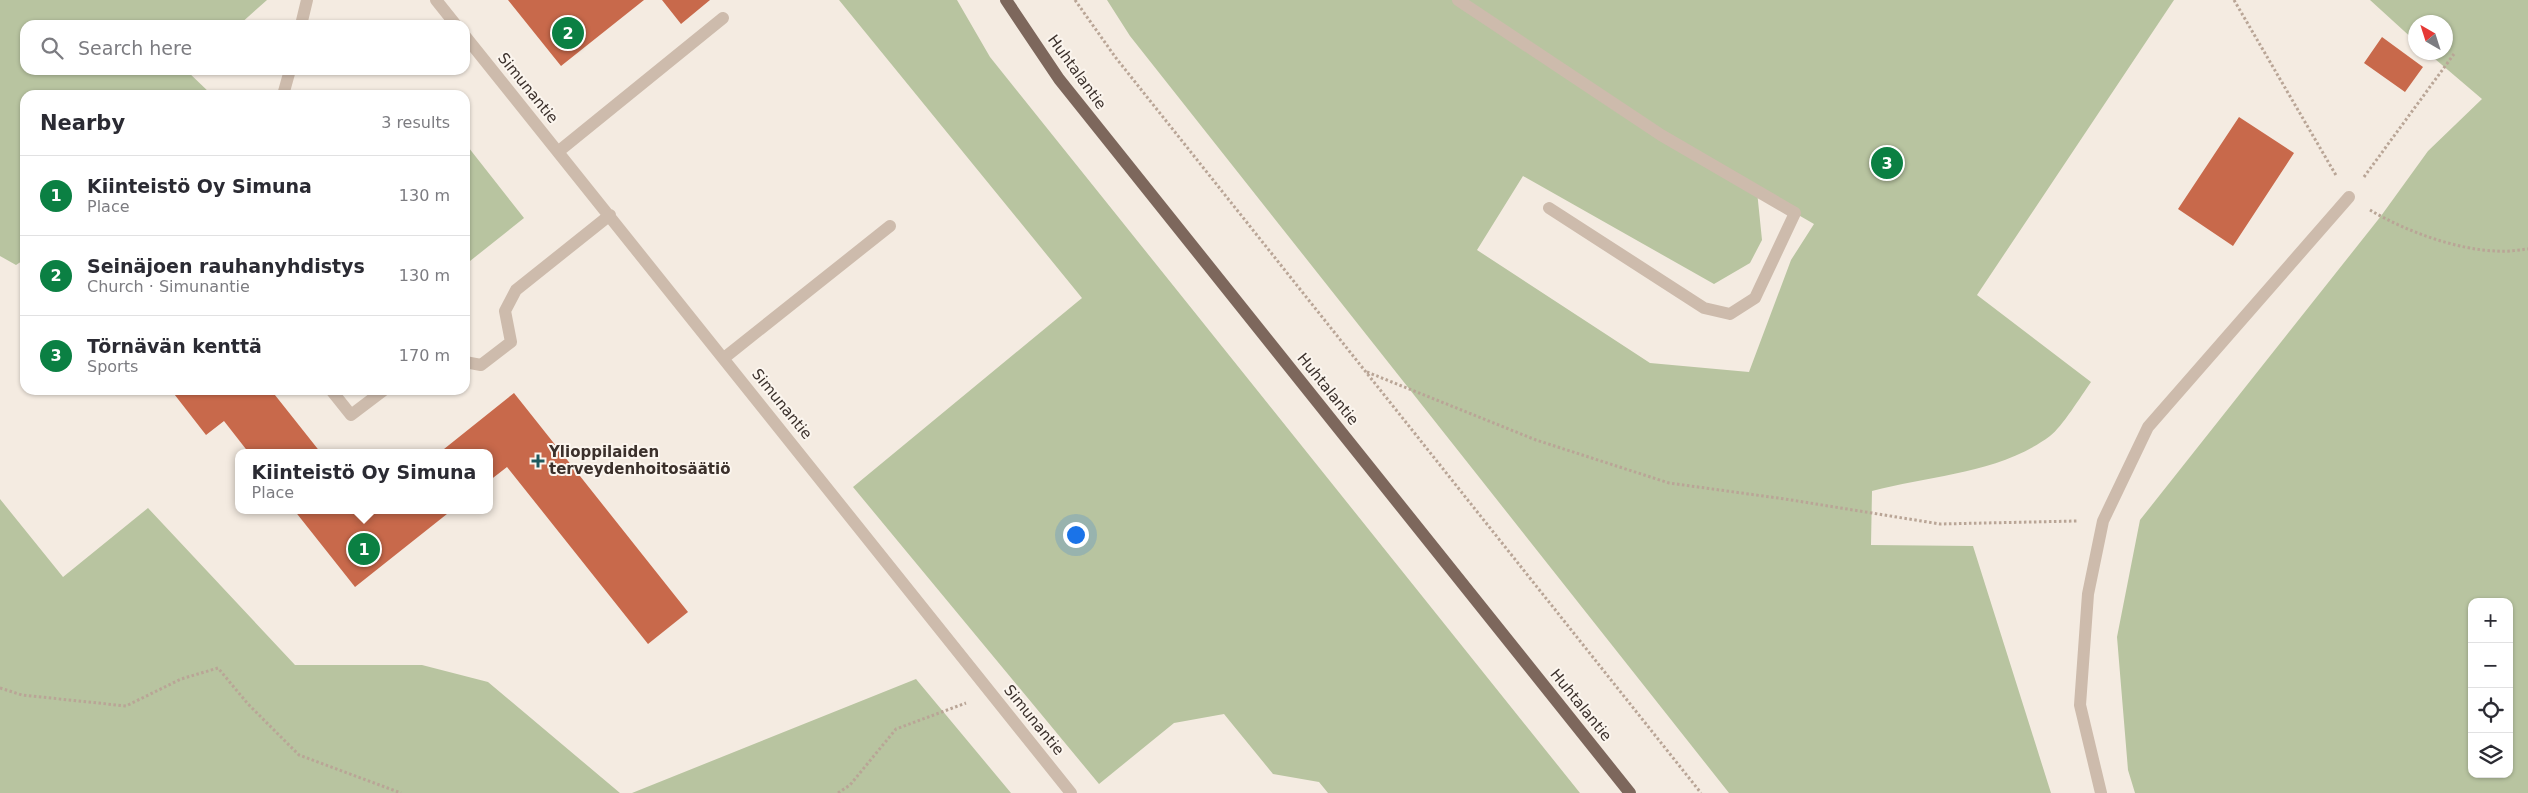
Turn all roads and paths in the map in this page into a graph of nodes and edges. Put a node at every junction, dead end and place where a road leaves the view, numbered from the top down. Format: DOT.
graph roads {
  1 [pos="307,0"];
  2 [pos="436,0"];
  3 [pos="1006,0"];
  4 [pos="1075,0"];
  5 [pos="1458,0"];
  6 [pos="2234,0"];
  7 [pos="723,18"];
  8 [pos="302,20"];
  9 [pos="452,20"];
  10 [pos="470,42"];
  11 [pos="2454,54"];
  12 [pos="289,75"];
  13 [pos="285,90"];
  14 [pos="559,151"];
  15 [pos="2349,197"];
  16 [pos="1549,208"];
  17 [pos="610,215"];
  18 [pos="890,226"];
  19 [pos="2528,249"];
  20 [pos="724,358"];
  21 [pos="470,363"];
  22 [pos="1366,372"];
  23 [pos="335,395"];
  24 [pos="377,395"];
  25 [pos="2103,521"];
  26 [pos="0,688"];
  27 [pos="992,694"];
  28 [pos="401,793"];
  29 [pos="838,793"];
  30 [pos="1071,793"];
  31 [pos="1630,793"];
  32 [pos="1701,793"];
  33 [pos="2101,793"];
  1 -- 8 [label="street"];
  2 -- 9 [label="street"];
  3 -- 31 [label="main road, Huhtalantie"];
  4 -- 22 [label="path"];
  5 -- 16 [label="street"];
  6 -- 15 [label="path"];
  7 -- 14 [label="street"];
  10 -- 14 [label="street, Simunantie"];
  11 -- 15 [label="path"];
  12 -- 13 [label="street"];
  14 -- 17 [label="street, Simunantie"];
  15 -- 19 [label="path"];
  15 -- 25 [label="street"];
  17 -- 20 [label="street, Simunantie"];
  17 -- 21 [label="street"];
  18 -- 20 [label="street"];
  20 -- 27 [label="street, Simunantie"];
  22 -- 25 [label="path"];
  22 -- 32 [label="path"];
  23 -- 24 [label="street"];
  25 -- 33 [label="street"];
  26 -- 28 [label="path"];
  27 -- 29 [label="path"];
  27 -- 30 [label="street, Simunantie"];
}
